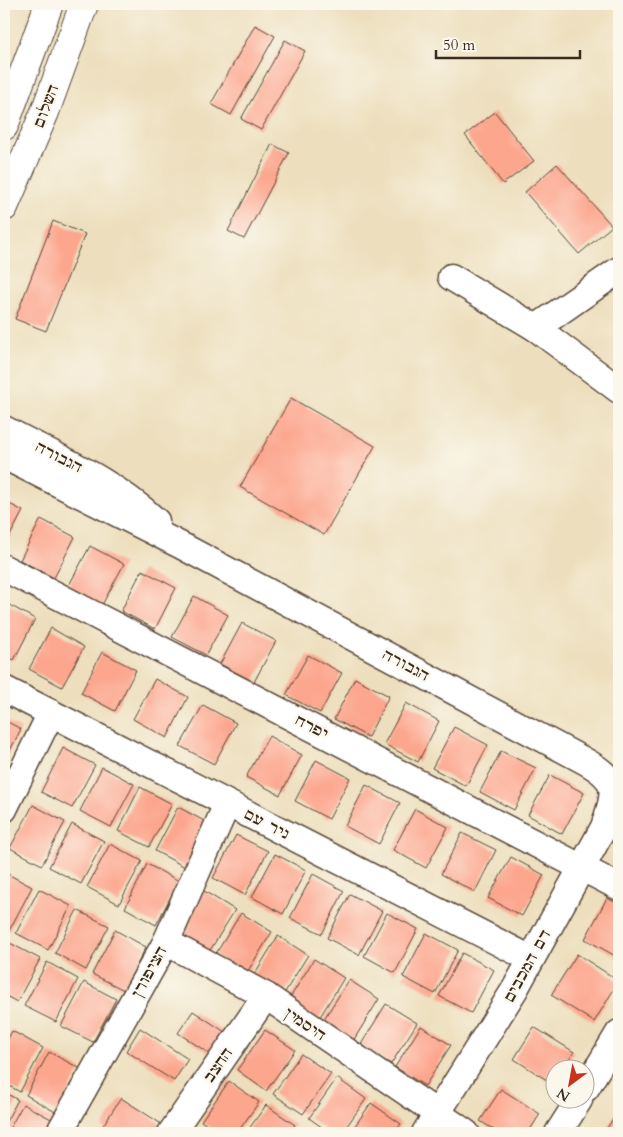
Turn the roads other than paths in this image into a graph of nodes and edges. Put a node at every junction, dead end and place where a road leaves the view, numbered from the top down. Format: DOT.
graph roads {
  1 [pos="49,4"];
  2 [pos="84,4"];
  3 [pos="4,126"];
  4 [pos="4,207"];
  5 [pos="619,270"];
  6 [pos="451,277"];
  7 [pos="536,328"];
  8 [pos="619,390"];
  9 [pos="4,429"];
  10 [pos="4,456"];
  11 [pos="182,546"];
  12 [pos="4,568"];
  13 [pos="4,689"];
  14 [pos="51,713"];
  15 [pos="616,793"];
  16 [pos="227,804"];
  17 [pos="4,810"];
  18 [pos="583,868"];
  19 [pos="619,887"];
  20 [pos="166,942"];
  21 [pos="531,959"];
  22 [pos="266,996"];
  23 [pos="619,1033"];
  24 [pos="596,1071"];
  25 [pos="573,1110"];
  26 [pos="432,1124"];
  27 [pos="58,1133"];
  28 [pos="171,1133"];
  29 [pos="466,1133"];
  30 [pos="558,1133"];
  1 -- 3 [label="main road"];
  2 -- 4 [label="main road, השלום"];
  5 -- 7 [label="street"];
  6 -- 7 [label="street"];
  7 -- 8 [label="street"];
  9 -- 11 [label="street, הגבורה"];
  10 -- 11 [label="street, הגבורה"];
  11 -- 15 [label="street, הגבורה"];
  12 -- 18 [label="street, יפרח"];
  13 -- 14 [label="street, ניר עם"];
  14 -- 16 [label="street, ניר עם"];
  14 -- 17 [label="street"];
  15 -- 18 [label="street, דם המכבים"];
  16 -- 20 [label="street, הציפורן"];
  16 -- 21 [label="street, ניר עם"];
  18 -- 19 [label="street, יפרח"];
  18 -- 21 [label="street, דם המכבים"];
  20 -- 22 [label="street, היסמין"];
  20 -- 27 [label="street, הציפורן"];
  21 -- 26 [label="street, דם המכבים"];
  22 -- 26 [label="street, היסמין"];
  22 -- 28 [label="street, החצב"];
  23 -- 24 [label="street"];
  25 -- 30 [label="street"];
  26 -- 29 [label="street, היסמין"];
}
